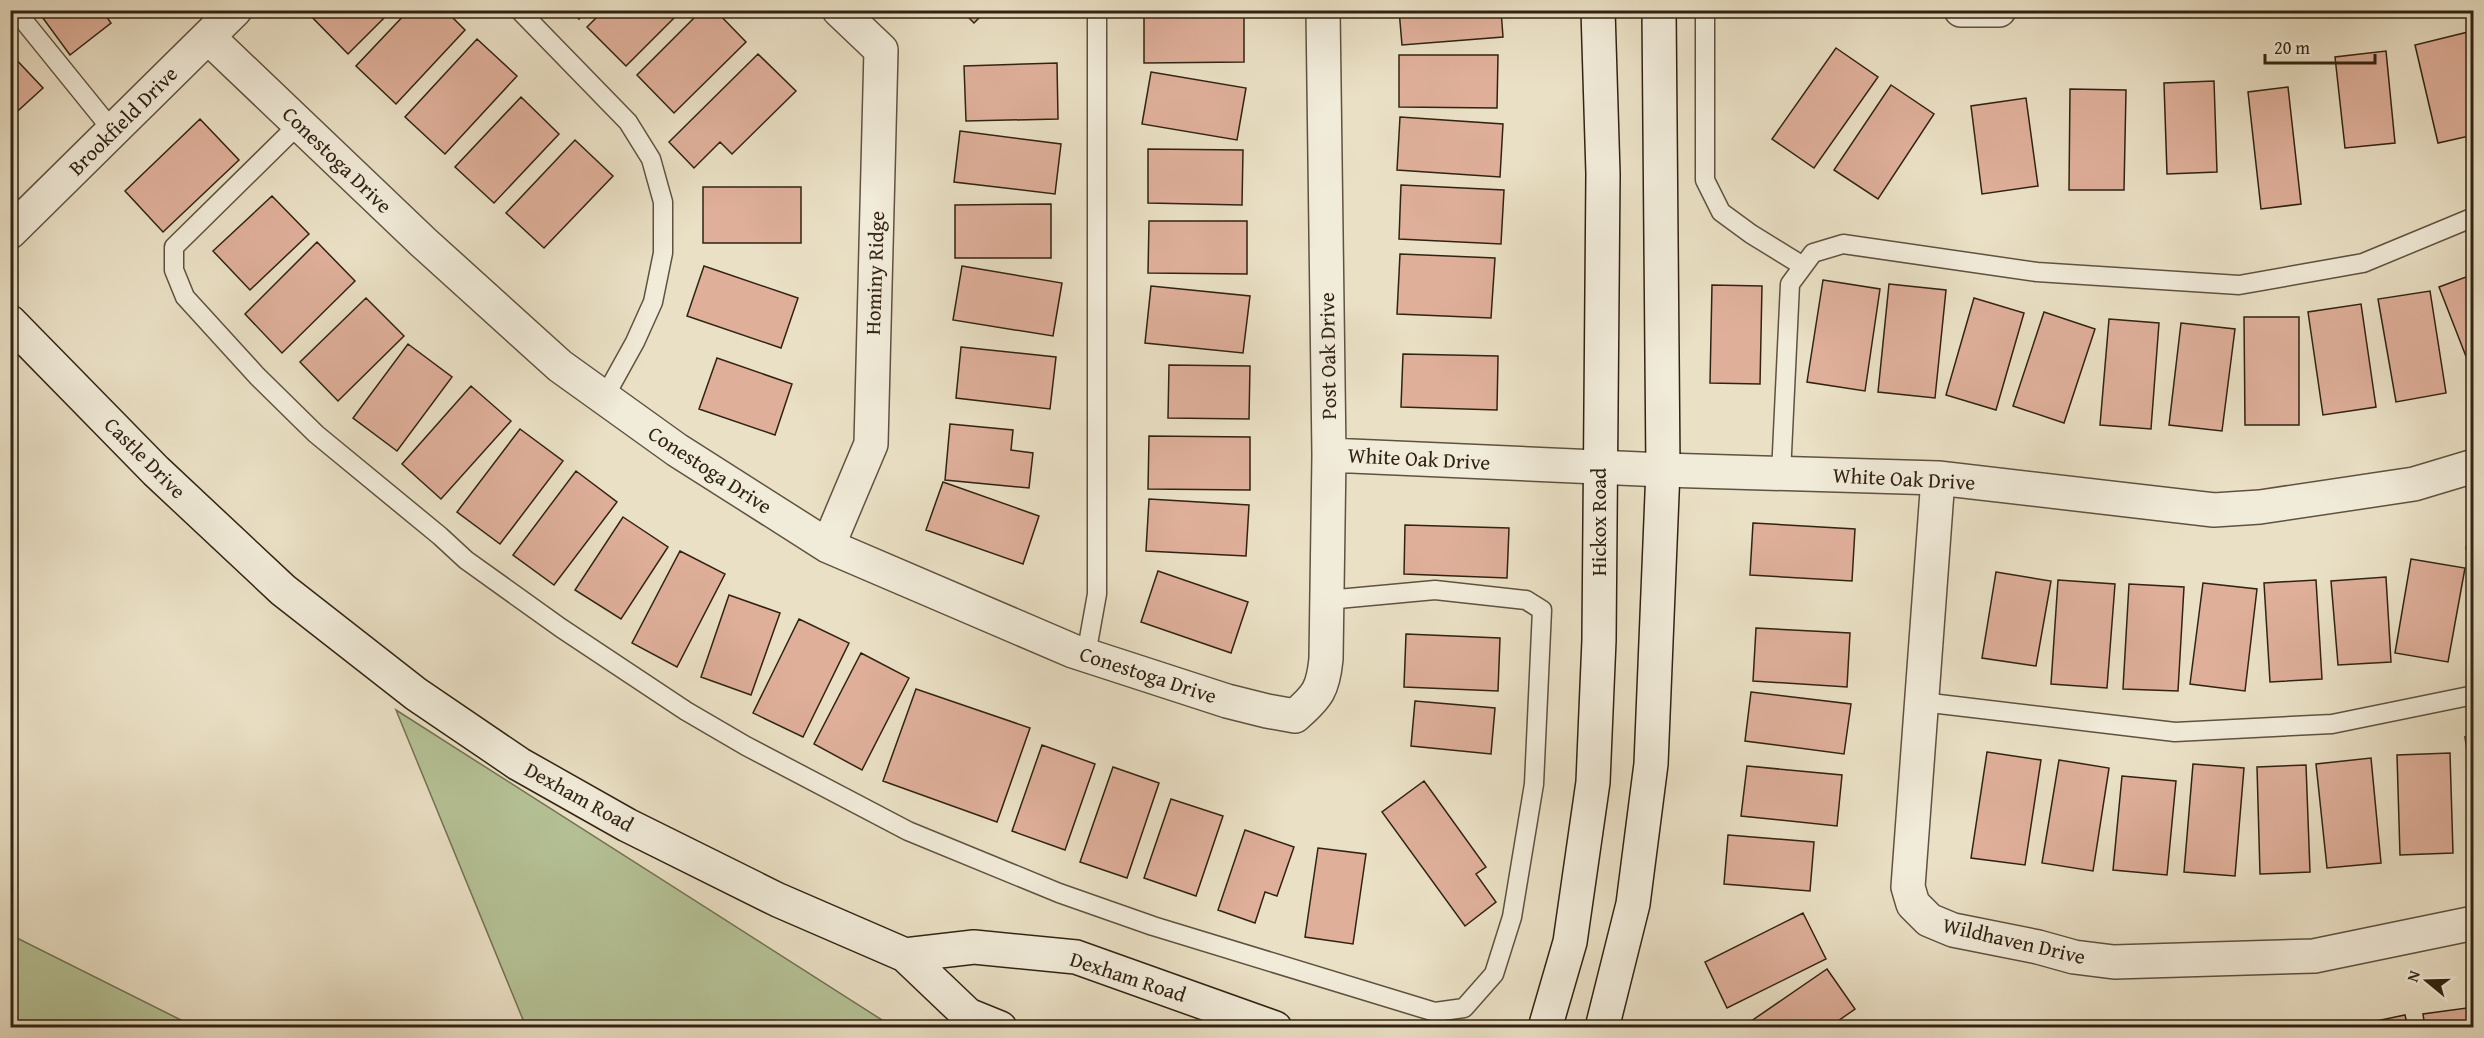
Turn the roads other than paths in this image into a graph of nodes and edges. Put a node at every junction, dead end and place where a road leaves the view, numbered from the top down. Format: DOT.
graph roads {
  1 [pos="15,10"];
  2 [pos="235,10"];
  3 [pos="519,10"];
  4 [pos="839,10"];
  5 [pos="1097,10"];
  6 [pos="1323,10"];
  7 [pos="1598,10"];
  8 [pos="1659,10"];
  9 [pos="1705,10"];
  10 [pos="1961,10"];
  11 [pos="1998,10"];
  12 [pos="208,37"];
  13 [pos="299,124"];
  14 [pos="113,131"];
  15 [pos="2474,217"];
  16 [pos="10,232"];
  17 [pos="1803,266"];
  18 [pos="10,322"];
  19 [pos="604,398"];
  20 [pos="1329,455"];
  21 [pos="2474,466"];
  22 [pos="1599,467"];
  23 [pos="1663,470"];
  24 [pos="1781,474"];
  25 [pos="1938,478"];
  26 [pos="828,546"];
  27 [pos="283,590"];
  28 [pos="1327,600"];
  29 [pos="1086,655"];
  30 [pos="2474,695"];
  31 [pos="1315,699"];
  32 [pos="1922,702"];
  33 [pos="2474,923"];
  34 [pos="905,955"];
  35 [pos="1000,1028"];
  36 [pos="1275,1028"];
  37 [pos="1545,1028"];
  38 [pos="1602,1028"];
  1 -- 14 [label="lane"];
  2 -- 12 [label="street, Brookfield Drive"];
  3 -- 19 [label="lane"];
  4 -- 26 [label="street, Hominy Ridge"];
  5 -- 29 [label="lane"];
  6 -- 20 [label="street, Post Oak Drive"];
  7 -- 22 [label="street, Hickox Road"];
  8 -- 23 [label="street"];
  9 -- 17 [label="lane"];
  10 -- 11 [label="street"];
  12 -- 13 [label="street, Conestoga Drive"];
  12 -- 14 [label="street, Brookfield Drive"];
  13 -- 19 [label="street, Conestoga Drive"];
  13 -- 28 [label="lane"];
  14 -- 16 [label="street, Brookfield Drive"];
  15 -- 17 [label="lane"];
  17 -- 24 [label="lane"];
  18 -- 27 [label="street, Castle Drive"];
  19 -- 26 [label="street, Conestoga Drive"];
  20 -- 22 [label="street, White Oak Drive"];
  20 -- 28 [label="street, Post Oak Drive"];
  21 -- 25 [label="street, White Oak Drive"];
  22 -- 23 [label="street, White Oak Drive"];
  22 -- 37 [label="street, Hickox Road"];
  23 -- 24 [label="street, White Oak Drive"];
  23 -- 38 [label="street"];
  24 -- 25 [label="street, White Oak Drive"];
  25 -- 32 [label="street, Wildhaven Drive"];
  26 -- 29 [label="street, Conestoga Drive"];
  27 -- 34 [label="street, Dexham Road"];
  28 -- 31 [label="street, Post Oak Drive"];
  29 -- 31 [label="street, Conestoga Drive"];
  30 -- 32 [label="lane"];
  32 -- 33 [label="street, Wildhaven Drive"];
  34 -- 35 [label="street, Dexham Road"];
  34 -- 36 [label="street, Dexham Road"];
}
